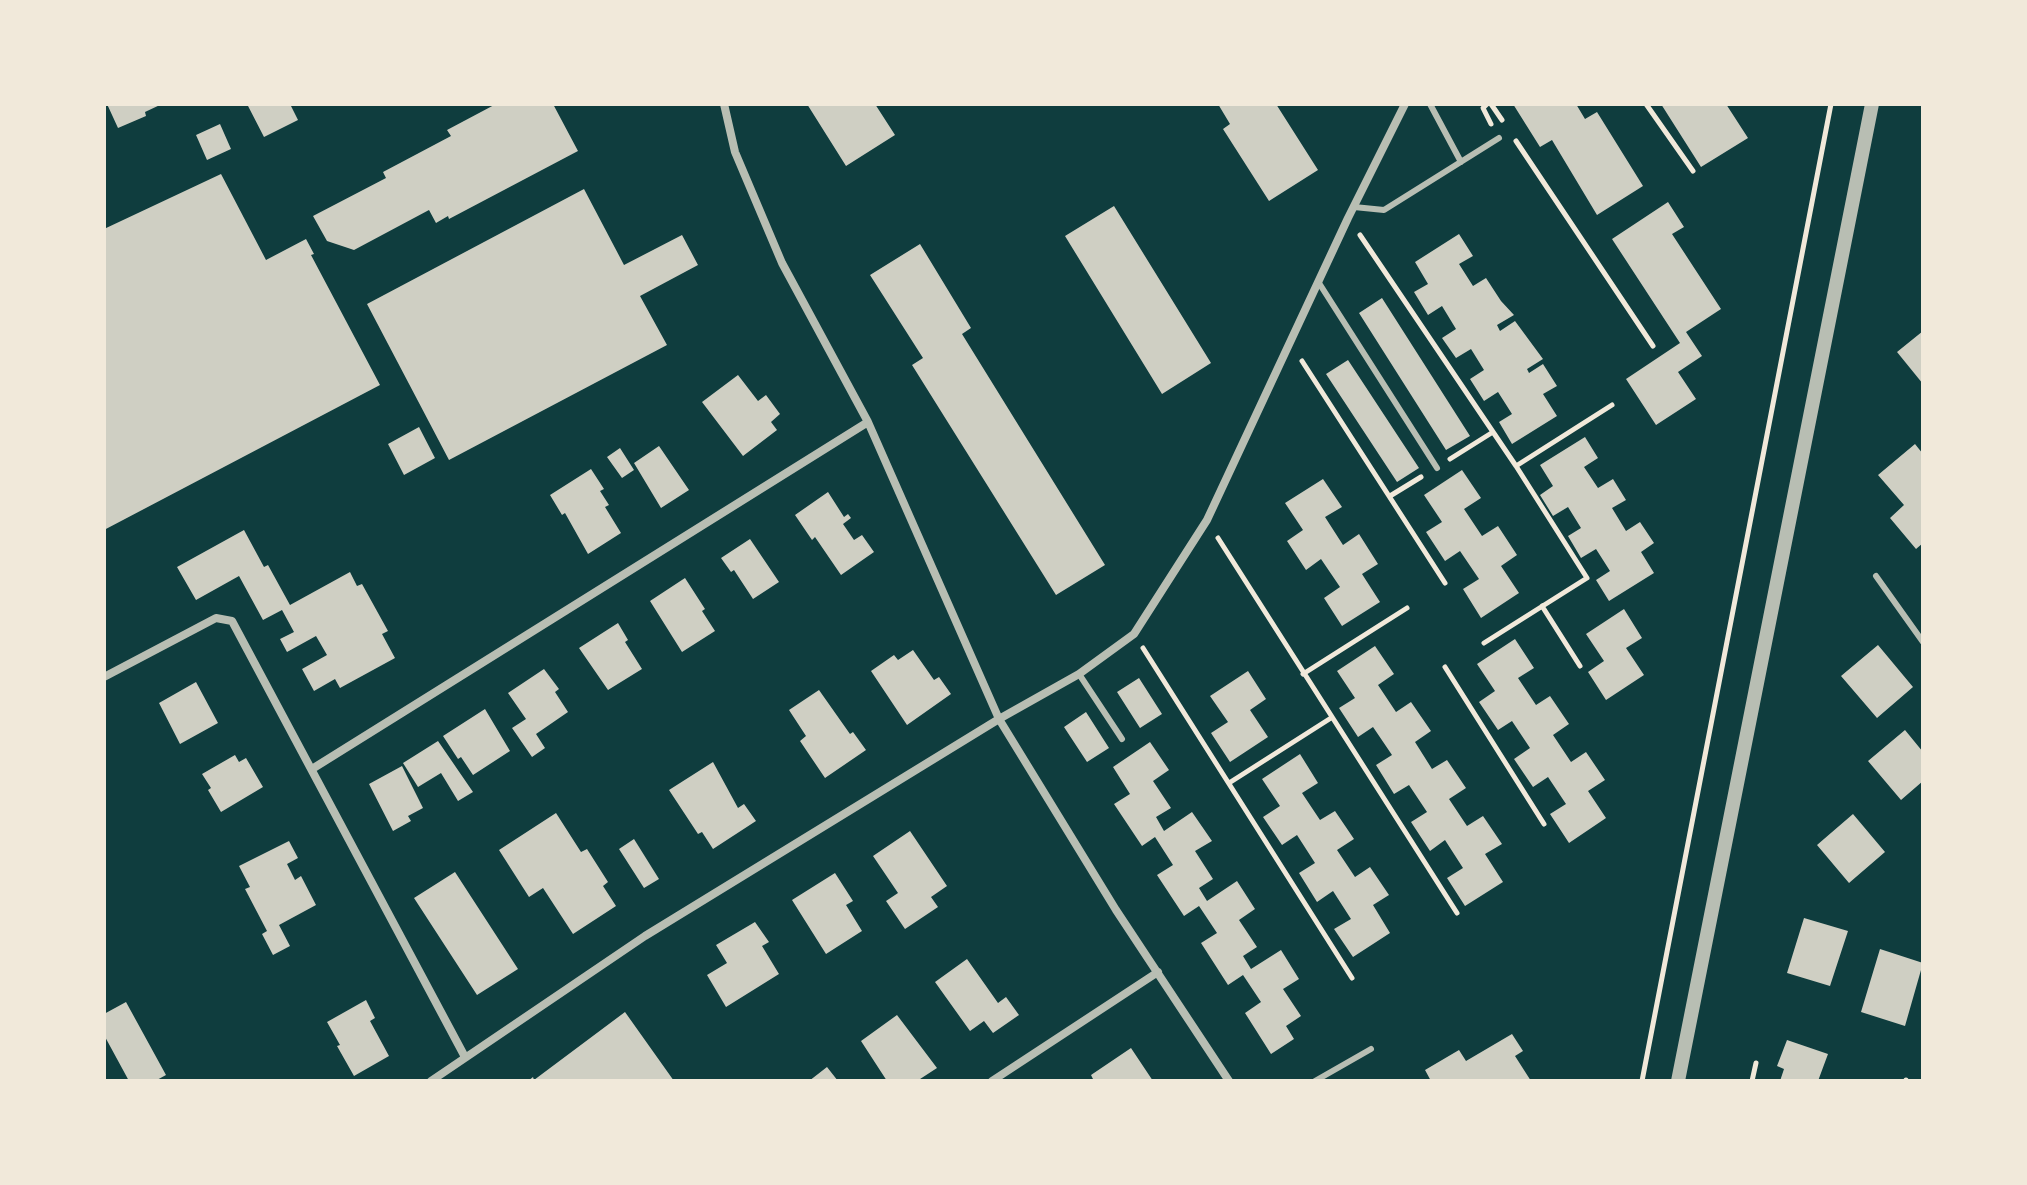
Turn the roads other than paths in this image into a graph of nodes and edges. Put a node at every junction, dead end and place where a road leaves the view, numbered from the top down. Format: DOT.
graph roads {
  1 [pos="724,104"];
  2 [pos="1405,104"];
  3 [pos="1430,104"];
  4 [pos="1872,104"];
  5 [pos="1499,138"];
  6 [pos="1461,162"];
  7 [pos="1354,207"];
  8 [pos="1319,283"];
  9 [pos="868,422"];
  10 [pos="1437,468"];
  11 [pos="1876,576"];
  12 [pos="1923,642"];
  13 [pos="1079,674"];
  14 [pos="104,677"];
  15 [pos="999,719"];
  16 [pos="1122,739"];
  17 [pos="312,769"];
  18 [pos="1158,972"];
  19 [pos="1371,1049"];
  20 [pos="465,1057"];
  21 [pos="441,1078"];
  22 [pos="431,1081"];
  23 [pos="992,1081"];
  24 [pos="1229,1081"];
  25 [pos="1315,1081"];
  26 [pos="1678,1081"];
  1 -- 9 [label="street"];
  2 -- 7 [label="street"];
  3 -- 6 [label="lane"];
  4 -- 26 [label="street"];
  5 -- 6 [label="lane"];
  6 -- 7 [label="lane"];
  7 -- 8 [label="street"];
  8 -- 10 [label="lane"];
  8 -- 13 [label="street"];
  9 -- 15 [label="street"];
  9 -- 17 [label="street"];
  11 -- 12 [label="lane"];
  13 -- 15 [label="street"];
  13 -- 16 [label="lane"];
  14 -- 17 [label="street"];
  15 -- 18 [label="street"];
  15 -- 20 [label="street"];
  17 -- 20 [label="street"];
  18 -- 23 [label="street"];
  18 -- 24 [label="street"];
  19 -- 25 [label="lane"];
  20 -- 21 [label="street"];
  21 -- 22 [label="street"];
}
